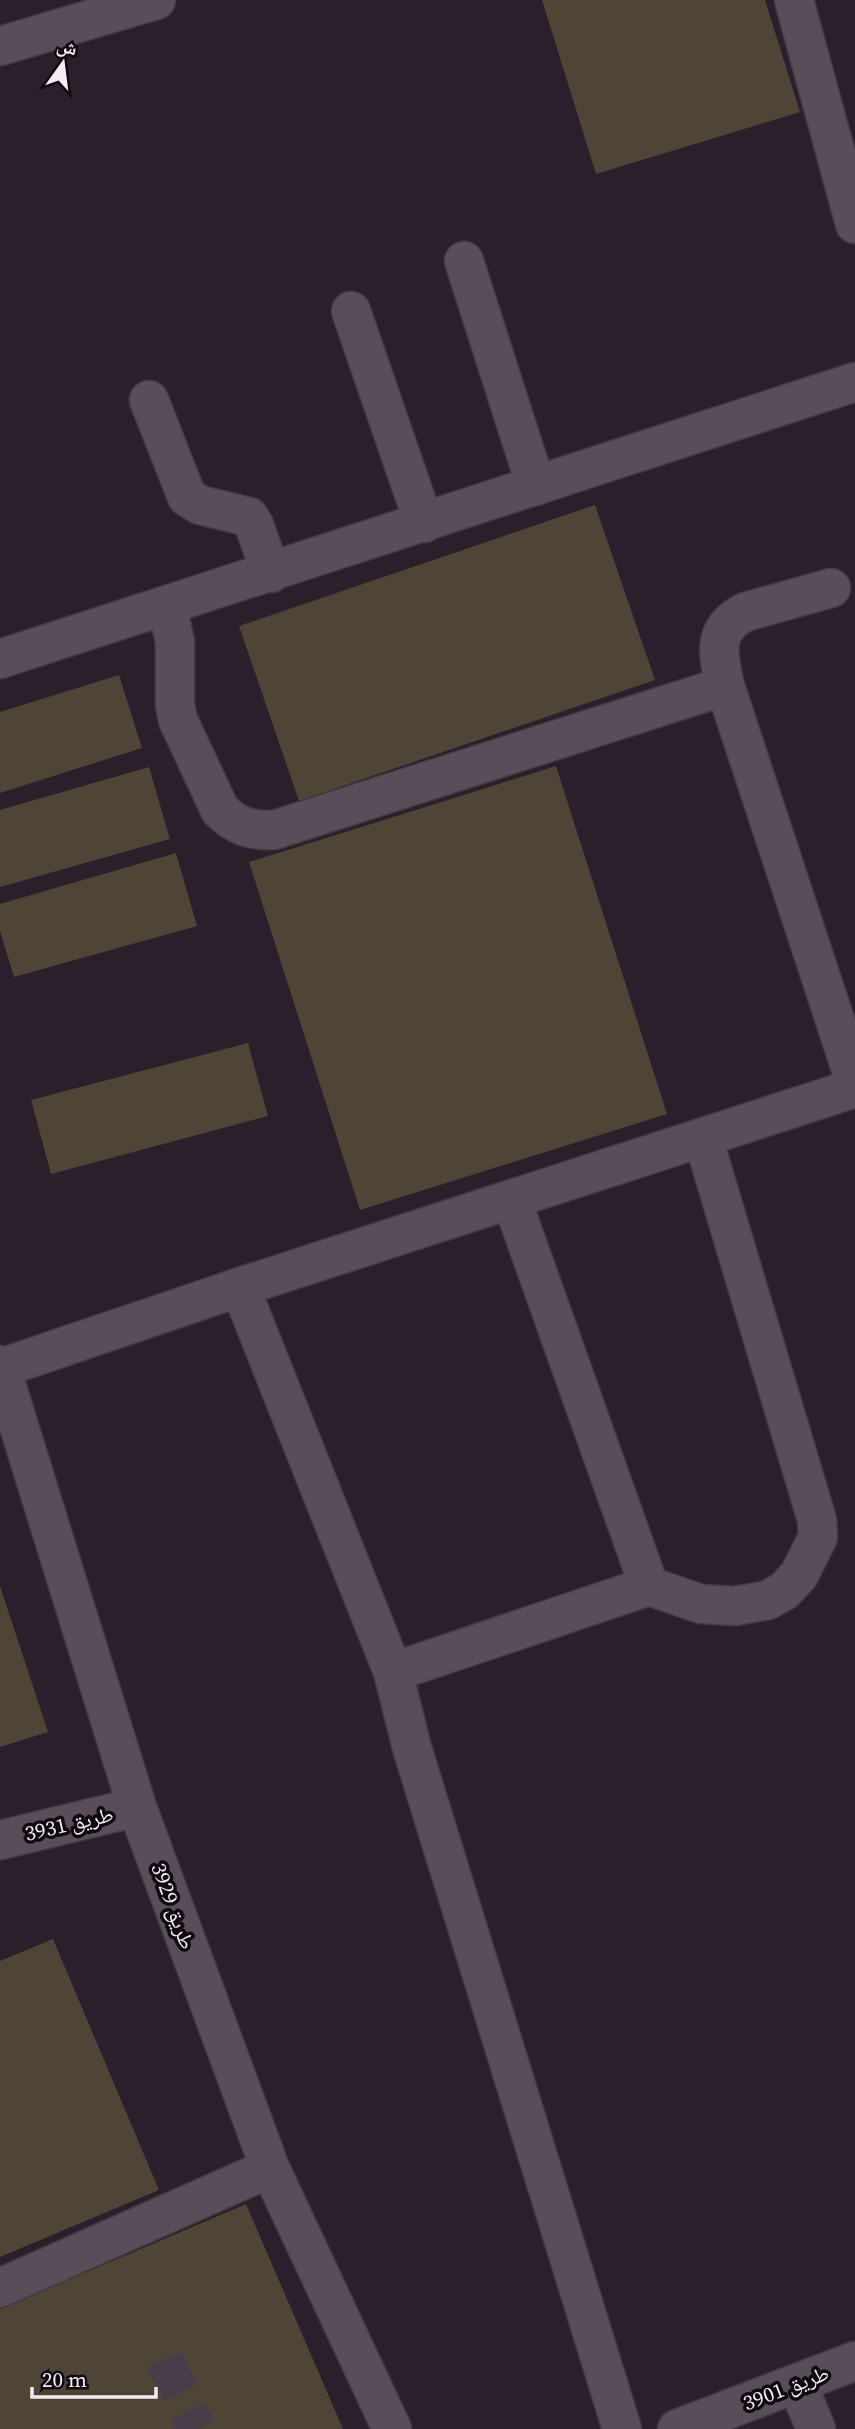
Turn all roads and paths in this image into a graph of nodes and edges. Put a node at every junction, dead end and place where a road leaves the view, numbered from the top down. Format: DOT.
graph roads {
  1 [pos="156,0"];
  2 [pos="794,0"];
  3 [pos="0,46"];
  4 [pos="855,224"];
  5 [pos="464,261"];
  6 [pos="351,311"];
  7 [pos="855,382"];
  8 [pos="149,400"];
  9 [pos="536,486"];
  10 [pos="424,523"];
  11 [pos="271,573"];
  12 [pos="831,588"];
  13 [pos="167,606"];
  14 [pos="0,659"];
  15 [pos="725,686"];
  16 [pos="840,987"];
  17 [pos="855,1081"];
  18 [pos="855,1088"];
  19 [pos="703,1138"];
  20 [pos="512,1200"];
  21 [pos="240,1287"];
  22 [pos="0,1367"];
  23 [pos="13,1450"];
  24 [pos="649,1586"];
  25 [pos="393,1672"];
  26 [pos="137,1807"];
  27 [pos="0,1840"];
  28 [pos="270,2168"];
  29 [pos="0,2288"];
  30 [pos="855,2361"];
  31 [pos="797,2383"];
  32 [pos="392,2429"];
  33 [pos="622,2429"];
  34 [pos="677,2429"];
  35 [pos="816,2429"];
  1 -- 3 [label="street"];
  2 -- 4 [label="street"];
  5 -- 9 [label="street"];
  6 -- 10 [label="street"];
  7 -- 9 [label="street"];
  8 -- 11 [label="street"];
  9 -- 10 [label="street"];
  10 -- 11 [label="street"];
  11 -- 13 [label="street"];
  12 -- 15 [label="street"];
  13 -- 14 [label="street"];
  13 -- 15 [label="street"];
  15 -- 16 [label="street"];
  16 -- 17 [label="street"];
  18 -- 19 [label="street"];
  19 -- 20 [label="street"];
  19 -- 24 [label="street"];
  20 -- 21 [label="street"];
  20 -- 24 [label="street"];
  21 -- 22 [label="street"];
  21 -- 25 [label="street"];
  22 -- 23 [label="street, طريق 3929"];
  23 -- 26 [label="street, طريق 3929"];
  24 -- 25 [label="street"];
  25 -- 33 [label="street"];
  26 -- 27 [label="street, طريق 3931"];
  26 -- 28 [label="street, طريق 3929"];
  28 -- 29 [label="street"];
  28 -- 32 [label="street, طريق 3929"];
  30 -- 31 [label="street, طريق 3901"];
  31 -- 34 [label="street, طريق 3901"];
  31 -- 35 [label="street"];
}
